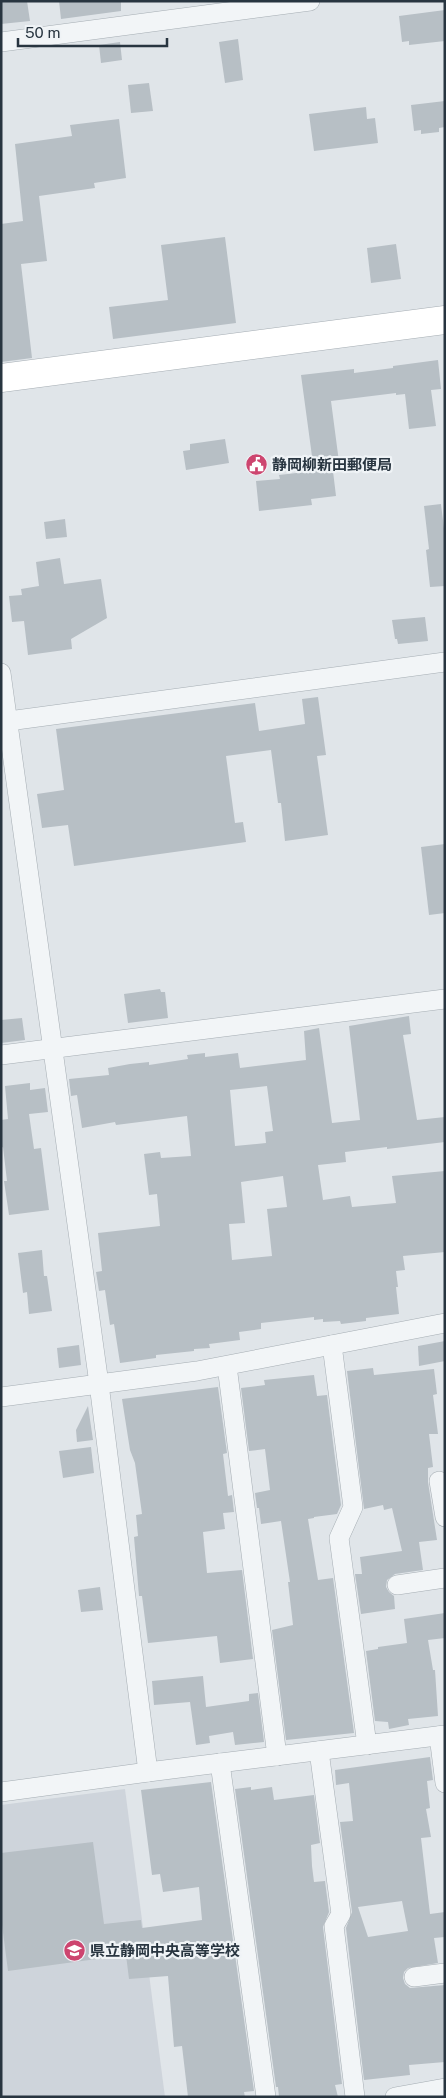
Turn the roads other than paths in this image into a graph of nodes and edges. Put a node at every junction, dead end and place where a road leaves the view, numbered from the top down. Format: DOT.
graph roads {
  1 [pos="310,1"];
  2 [pos="1,42"];
  3 [pos="445,320"];
  4 [pos="1,378"];
  5 [pos="445,662"];
  6 [pos="1,674"];
  7 [pos="4,721"];
  8 [pos="445,999"];
  9 [pos="52,1049"];
  10 [pos="1,1055"];
  11 [pos="445,1323"];
  12 [pos="332,1345"];
  13 [pos="227,1366"];
  14 [pos="99,1384"];
  15 [pos="1,1397"];
  16 [pos="439,1481"];
  17 [pos="445,1517"];
  18 [pos="445,1578"];
  19 [pos="397,1585"];
  20 [pos="442,1736"];
  21 [pos="368,1745"];
  22 [pos="319,1751"];
  23 [pos="277,1756"];
  24 [pos="220,1763"];
  25 [pos="148,1772"];
  26 [pos="445,1783"];
  27 [pos="1,1792"];
  28 [pos="445,1973"];
  29 [pos="414,1977"];
  30 [pos="445,2088"];
  31 [pos="422,2094"];
  32 [pos="266,2097"];
  33 [pos="354,2097"];
  34 [pos="395,2097"];
  1 -- 2 [label="street"];
  3 -- 4 [label="street"];
  5 -- 7 [label="street"];
  6 -- 7 [label="street"];
  7 -- 9 [label="street"];
  8 -- 9 [label="street"];
  9 -- 10 [label="street"];
  9 -- 14 [label="street"];
  11 -- 12 [label="street"];
  12 -- 13 [label="street"];
  12 -- 21 [label="street"];
  13 -- 14 [label="street"];
  13 -- 23 [label="street"];
  14 -- 15 [label="street"];
  14 -- 25 [label="street"];
  16 -- 17 [label="street"];
  18 -- 19 [label="street"];
  20 -- 21 [label="street"];
  20 -- 26 [label="street"];
  21 -- 22 [label="street"];
  22 -- 23 [label="street"];
  22 -- 33 [label="street"];
  23 -- 24 [label="street"];
  24 -- 25 [label="street"];
  24 -- 32 [label="street"];
  25 -- 27 [label="street"];
  28 -- 29 [label="street"];
  30 -- 31 [label="street"];
  31 -- 34 [label="street"];
}
